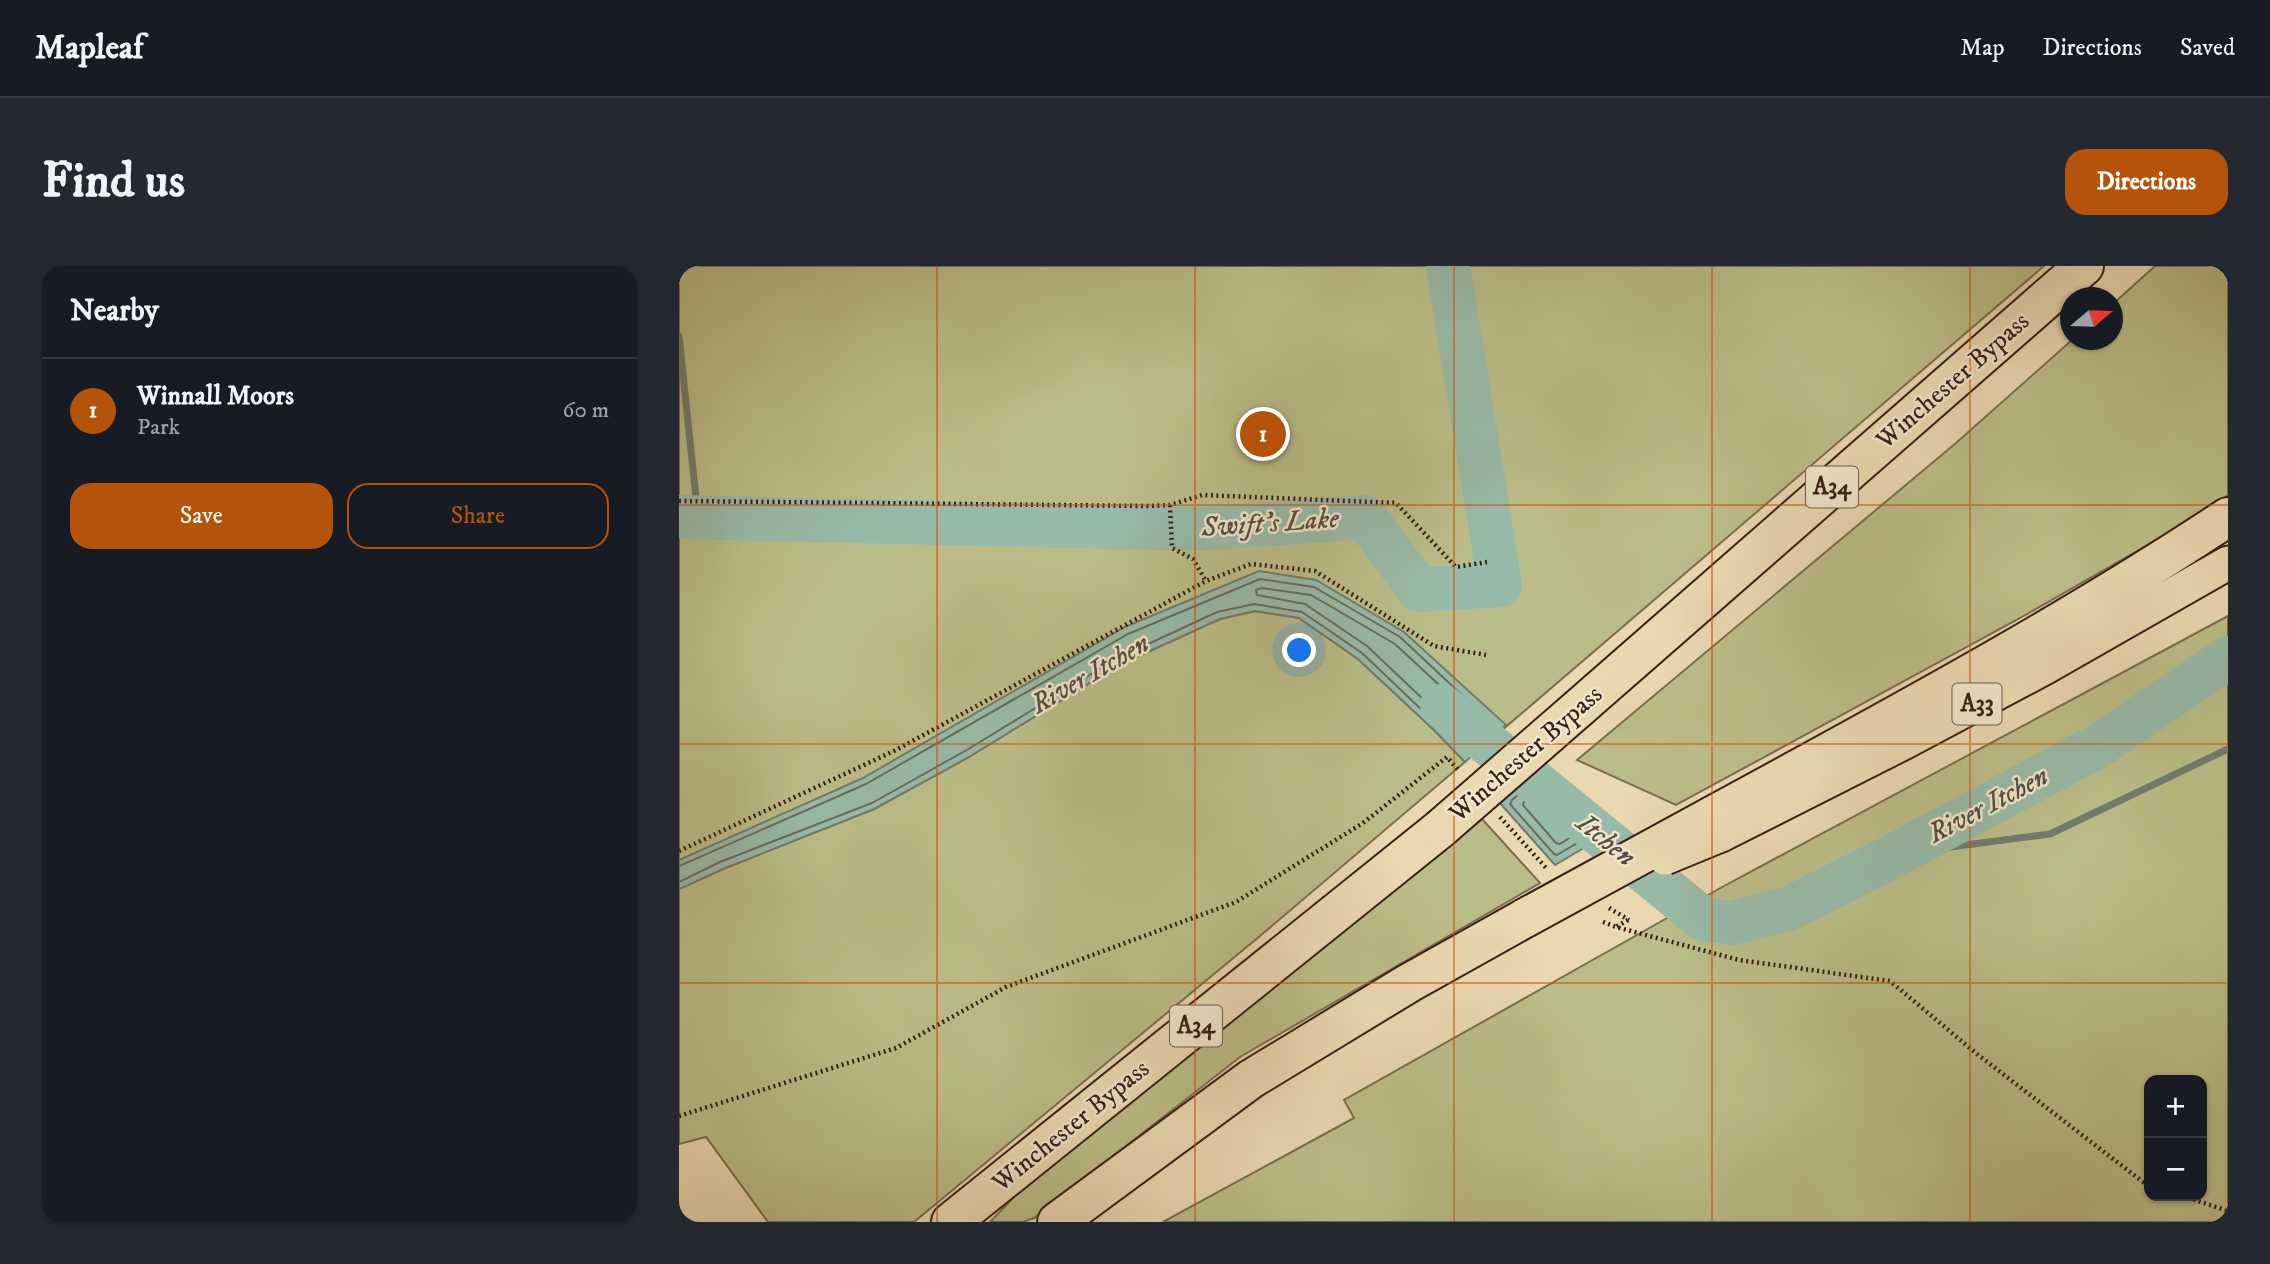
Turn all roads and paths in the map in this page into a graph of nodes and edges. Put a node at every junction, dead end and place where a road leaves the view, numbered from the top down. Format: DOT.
graph roads {
  1 [pos="2084,266"];
  2 [pos="679,501"];
  3 [pos="1170,505"];
  4 [pos="2228,517"];
  5 [pos="1487,562"];
  6 [pos="2228,563"];
  7 [pos="1206,582"];
  8 [pos="1486,655"];
  9 [pos="1464,777"];
  10 [pos="1491,807"];
  11 [pos="1717,825"];
  12 [pos="679,851"];
  13 [pos="1553,876"];
  14 [pos="1608,907"];
  15 [pos="1603,922"];
  16 [pos="1616,927"];
  17 [pos="679,1116"];
  18 [pos="2144,1182"];
  19 [pos="2198,1201"];
  20 [pos="2228,1211"];
  21 [pos="951,1222"];
  22 [pos="1057,1222"];
  1 -- 21 [label="highway, Winchester Bypass / A34, bridge"];
  2 -- 3 [label="path"];
  3 -- 5 [label="path"];
  3 -- 7 [label="path"];
  4 -- 11 [label="highway"];
  6 -- 11 [label="main road, A33"];
  7 -- 8 [label="path"];
  7 -- 12 [label="path"];
  9 -- 17 [label="path"];
  10 -- 13 [label="path"];
  11 -- 22 [label="highway, bridge"];
  14 -- 16 [label="path"];
  15 -- 16 [label="path"];
  16 -- 18 [label="path"];
  19 -- 20 [label="path"];
}
